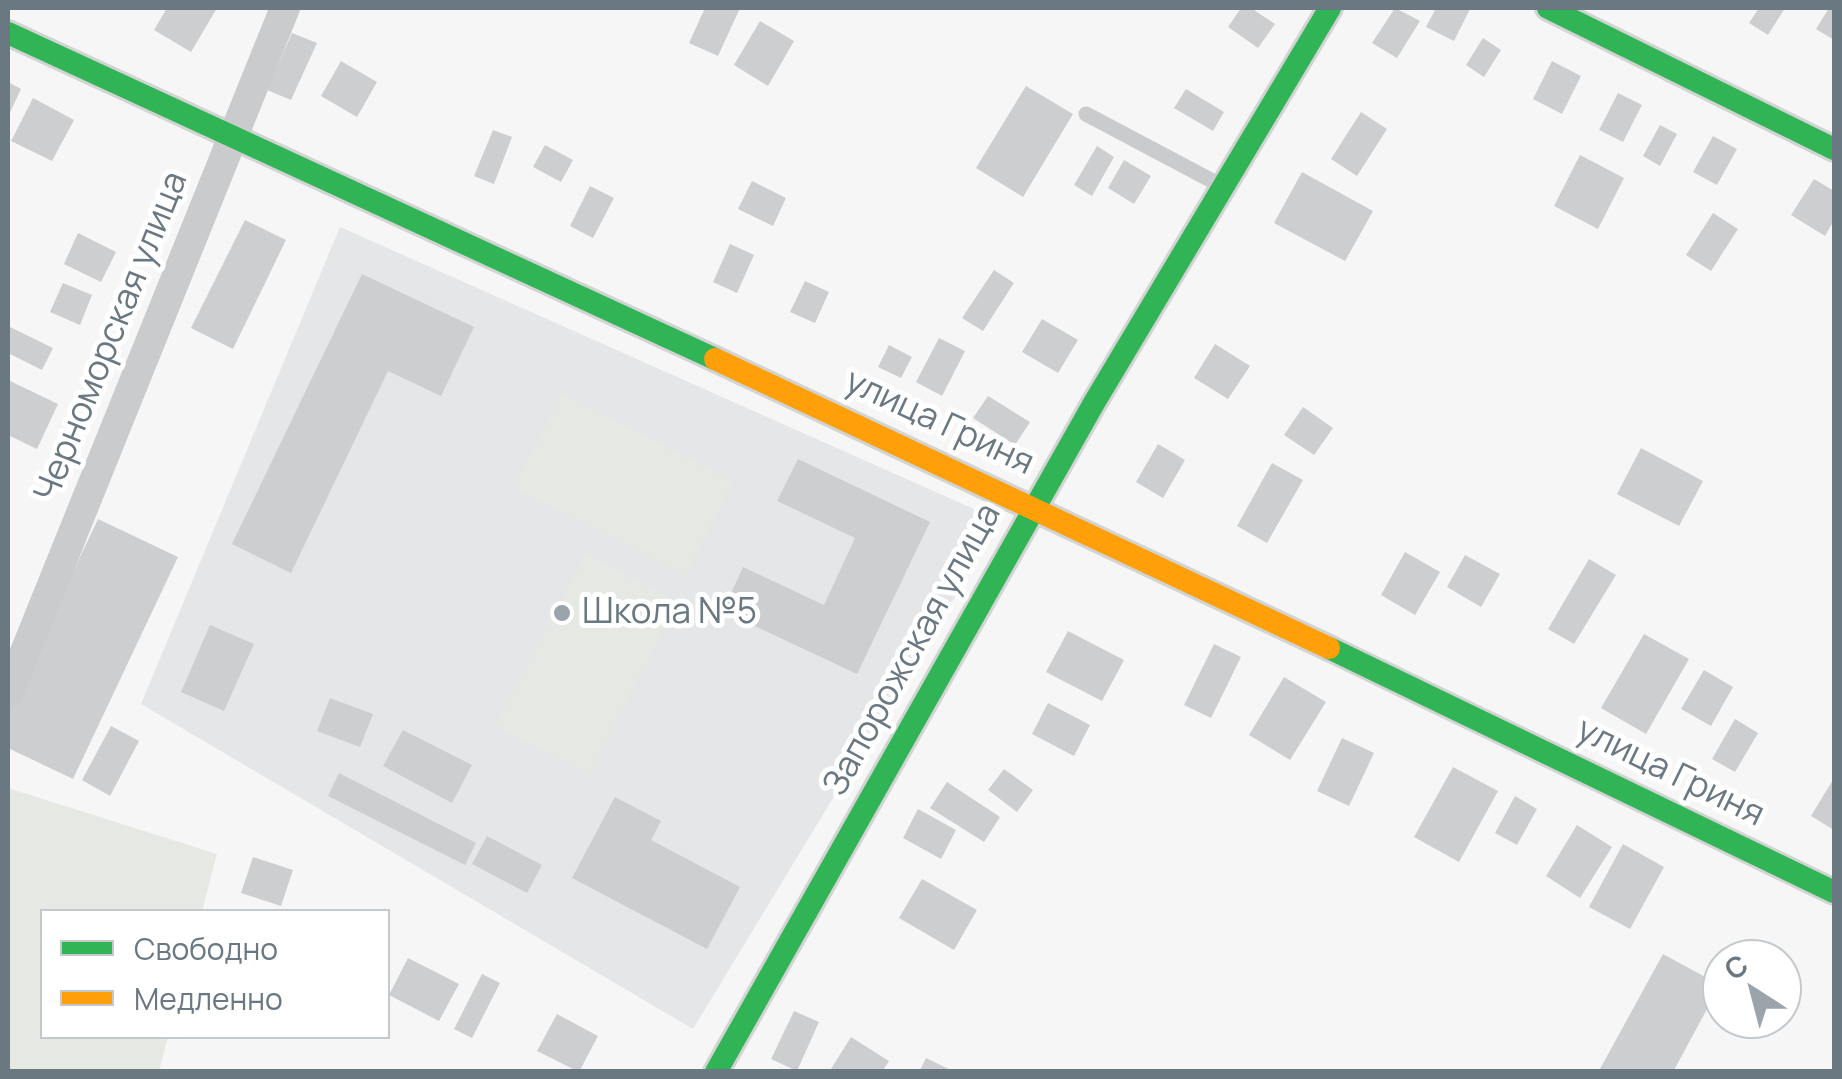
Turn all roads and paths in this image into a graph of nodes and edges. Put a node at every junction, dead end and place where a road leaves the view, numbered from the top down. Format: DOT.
graph roads {
  1 [pos="285,8"];
  2 [pos="1330,8"];
  3 [pos="1548,8"];
  4 [pos="8,33"];
  5 [pos="1086,114"];
  6 [pos="234,135"];
  7 [pos="1834,149"];
  8 [pos="1220,185"];
  9 [pos="1034,506"];
  10 [pos="8,694"];
  11 [pos="1834,892"];
  12 [pos="716,1072"];
  1 -- 6 [label="street, Черноморская улица"];
  2 -- 8 [label="street, Запорожская улица"];
  3 -- 7 [label="street"];
  4 -- 6 [label="street, улица Гриня"];
  5 -- 8 [label="lane"];
  6 -- 9 [label="street, улица Гриня"];
  6 -- 10 [label="street, Черноморская улица"];
  8 -- 9 [label="street, Запорожская улица"];
  9 -- 11 [label="street, улица Гриня"];
  9 -- 12 [label="street, Запорожская улица"];
}
